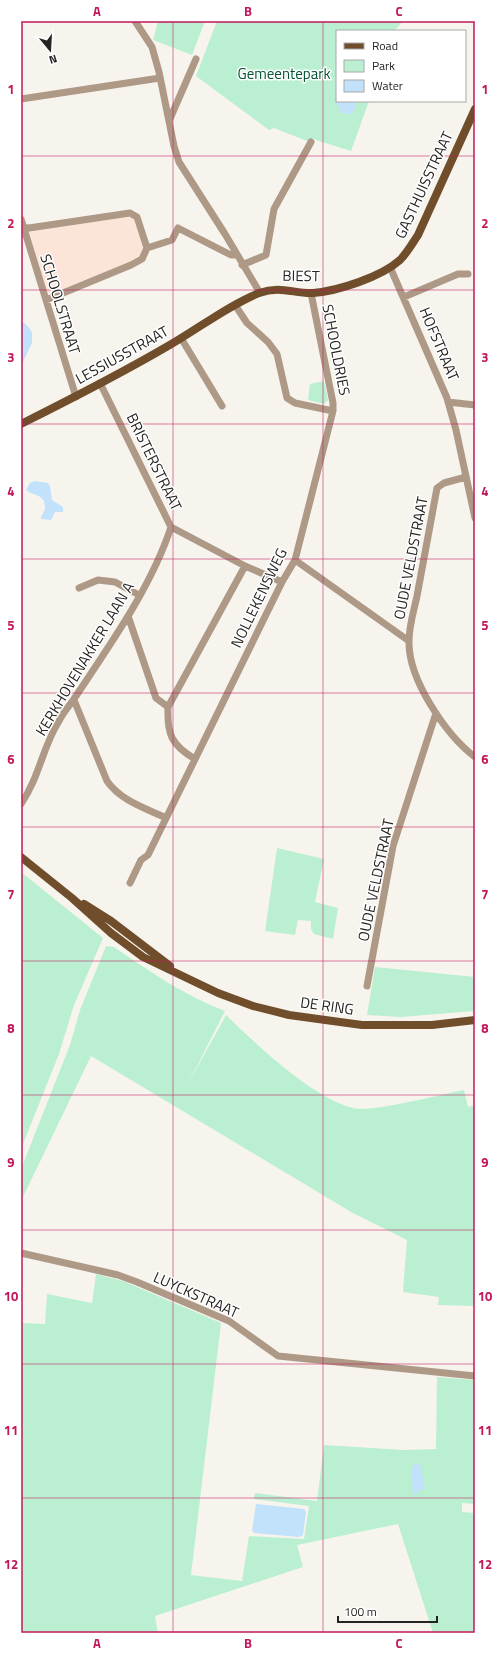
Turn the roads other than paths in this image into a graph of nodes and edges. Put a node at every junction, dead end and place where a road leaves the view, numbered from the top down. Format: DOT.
graph roads {
  1 [pos="135,21"];
  2 [pos="196,59"];
  3 [pos="160,78"];
  4 [pos="21,99"];
  5 [pos="475,109"];
  6 [pos="169,121"];
  7 [pos="311,142"];
  8 [pos="21,219"];
  9 [pos="22,227"];
  10 [pos="147,248"];
  11 [pos="237,255"];
  12 [pos="242,265"];
  13 [pos="390,267"];
  14 [pos="468,274"];
  15 [pos="260,293"];
  16 [pos="311,293"];
  17 [pos="404,296"];
  18 [pos="46,300"];
  19 [pos="235,305"];
  20 [pos="180,338"];
  21 [pos="100,384"];
  22 [pos="76,397"];
  23 [pos="448,402"];
  24 [pos="475,405"];
  25 [pos="222,406"];
  26 [pos="333,411"];
  27 [pos="21,424"];
  28 [pos="466,477"];
  29 [pos="475,518"];
  30 [pos="171,527"];
  31 [pos="295,560"];
  32 [pos="244,566"];
  33 [pos="282,582"];
  34 [pos="79,588"];
  35 [pos="139,595"];
  36 [pos="128,616"];
  37 [pos="409,641"];
  38 [pos="74,700"];
  39 [pos="168,707"];
  40 [pos="436,713"];
  41 [pos="475,757"];
  42 [pos="195,759"];
  43 [pos="21,804"];
  44 [pos="166,818"];
  45 [pos="21,857"];
  46 [pos="130,883"];
  47 [pos="367,986"];
  48 [pos="475,1020"];
  49 [pos="21,1253"];
  50 [pos="475,1376"];
  1 -- 3 [label="street"];
  2 -- 6 [label="street"];
  3 -- 4 [label="street"];
  3 -- 6 [label="street"];
  5 -- 13 [label="main road, GASTHUISSTRAAT"];
  6 -- 11 [label="street"];
  7 -- 12 [label="street"];
  8 -- 9 [label="street, SCHOOLSTRAAT"];
  9 -- 10 [label="street"];
  9 -- 18 [label="street, SCHOOLSTRAAT"];
  10 -- 11 [label="street"];
  10 -- 18 [label="street"];
  11 -- 12 [label="street"];
  12 -- 15 [label="street"];
  13 -- 16 [label="main road, BIEST"];
  13 -- 17 [label="street, HOFSTRAAT"];
  14 -- 17 [label="street, HOFSTRAAT"];
  15 -- 16 [label="main road, BIEST"];
  15 -- 19 [label="main road, BIEST"];
  16 -- 26 [label="street, SCHOOLDRIES"];
  17 -- 23 [label="street, HOFSTRAAT"];
  18 -- 22 [label="street, SCHOOLSTRAAT"];
  19 -- 20 [label="main road, LESSIUSSTRAAT"];
  19 -- 26 [label="street"];
  20 -- 21 [label="main road, LESSIUSSTRAAT"];
  20 -- 25 [label="street"];
  21 -- 22 [label="main road, LESSIUSSTRAAT"];
  21 -- 30 [label="street, BRISTERSTRAAT"];
  22 -- 27 [label="main road, LESSIUSSTRAAT"];
  23 -- 24 [label="street"];
  23 -- 28 [label="street, HOFSTRAAT"];
  26 -- 31 [label="street, NOLLEKENSWEG"];
  28 -- 29 [label="street, HOFSTRAAT"];
  28 -- 37 [label="street, OUDE VELDSTRAAT"];
  30 -- 32 [label="street, BRISTERSTRAAT"];
  30 -- 35 [label="street, KERKHOVENAKKER LAAN A"];
  31 -- 33 [label="street, NOLLEKENSWEG"];
  31 -- 37 [label="street, OUDE VELDSTRAAT"];
  32 -- 33 [label="street, BRISTERSTRAAT"];
  32 -- 39 [label="street"];
  33 -- 42 [label="street, NOLLEKENSWEG"];
  34 -- 35 [label="street"];
  35 -- 36 [label="street, KERKHOVENAKKER LAAN A"];
  36 -- 38 [label="street, KERKHOVENAKKER LAAN A"];
  36 -- 39 [label="street"];
  37 -- 40 [label="street, OUDE VELDSTRAAT"];
  38 -- 43 [label="street, KERKHOVENAKKER LAAN A"];
  38 -- 44 [label="street"];
  39 -- 42 [label="street"];
  40 -- 41 [label="street, OUDE VELDSTRAAT"];
  40 -- 47 [label="street, OUDE VELDSTRAAT"];
  42 -- 44 [label="street, NOLLEKENSWEG"];
  44 -- 46 [label="street, NOLLEKENSWEG"];
  45 -- 48 [label="main road, DE RING"];
  49 -- 50 [label="street, LUYCKSTRAAT"];
}
